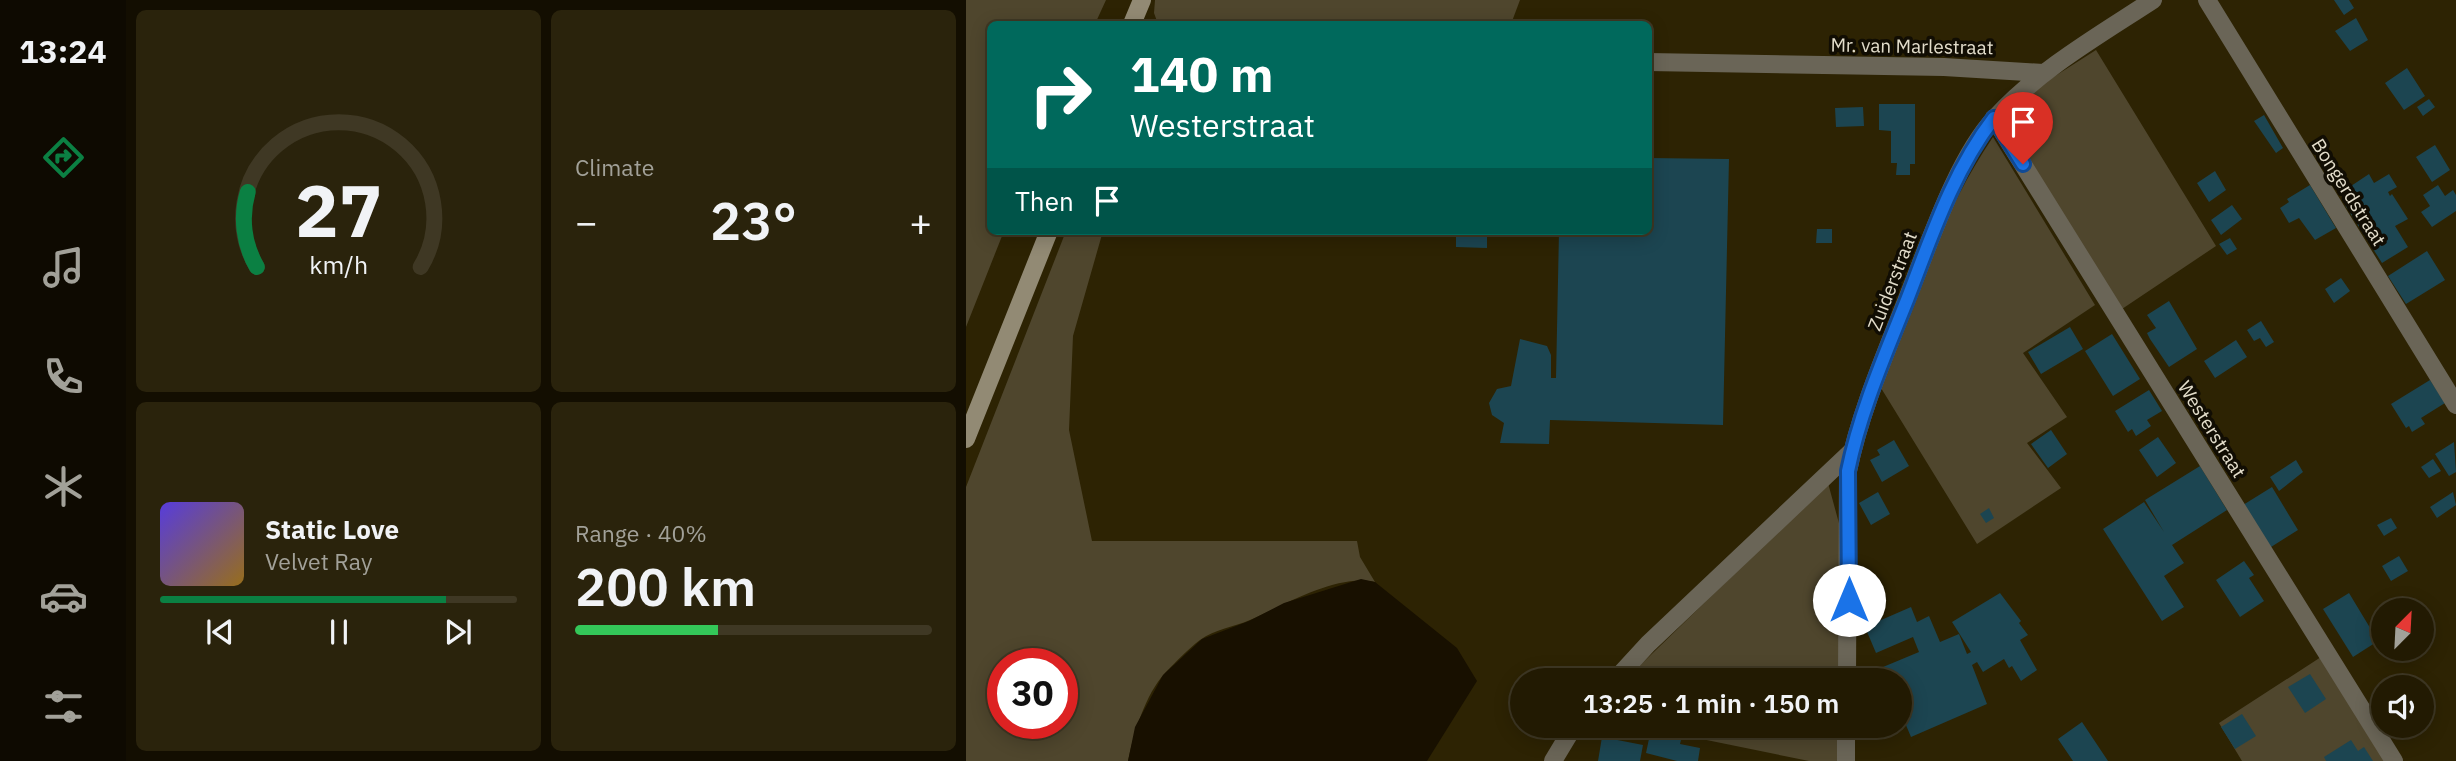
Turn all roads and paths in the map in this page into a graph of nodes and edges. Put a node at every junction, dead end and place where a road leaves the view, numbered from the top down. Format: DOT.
graph roads {
  1 [pos="1142,0"];
  2 [pos="2153,0"];
  3 [pos="2207,0"];
  4 [pos="1133,21"];
  5 [pos="1652,62"];
  6 [pos="2043,73"];
  7 [pos="1994,118"];
  8 [pos="1047,235"];
  9 [pos="2456,405"];
  10 [pos="966,439"];
  11 [pos="1852,451"];
  12 [pos="1627,668"];
  13 [pos="1847,668"];
  14 [pos="1567,738"];
  15 [pos="1846,738"];
  16 [pos="1553,761"];
  17 [pos="1846,761"];
  18 [pos="2394,761"];
  1 -- 4 [label="main road"];
  2 -- 6 [label="street"];
  3 -- 9 [label="street, Bongerdstraat"];
  5 -- 6 [label="street, Mr. van Marlestraat"];
  6 -- 7 [label="street, Zuiderstraat"];
  7 -- 11 [label="street, Zuiderstraat"];
  7 -- 18 [label="street, Westerstraat"];
  8 -- 10 [label="main road"];
  11 -- 12 [label="street, Zuiderstraat"];
  11 -- 13 [label="street, Zuiderstraat"];
  14 -- 16 [label="street"];
  15 -- 17 [label="street"];
}
